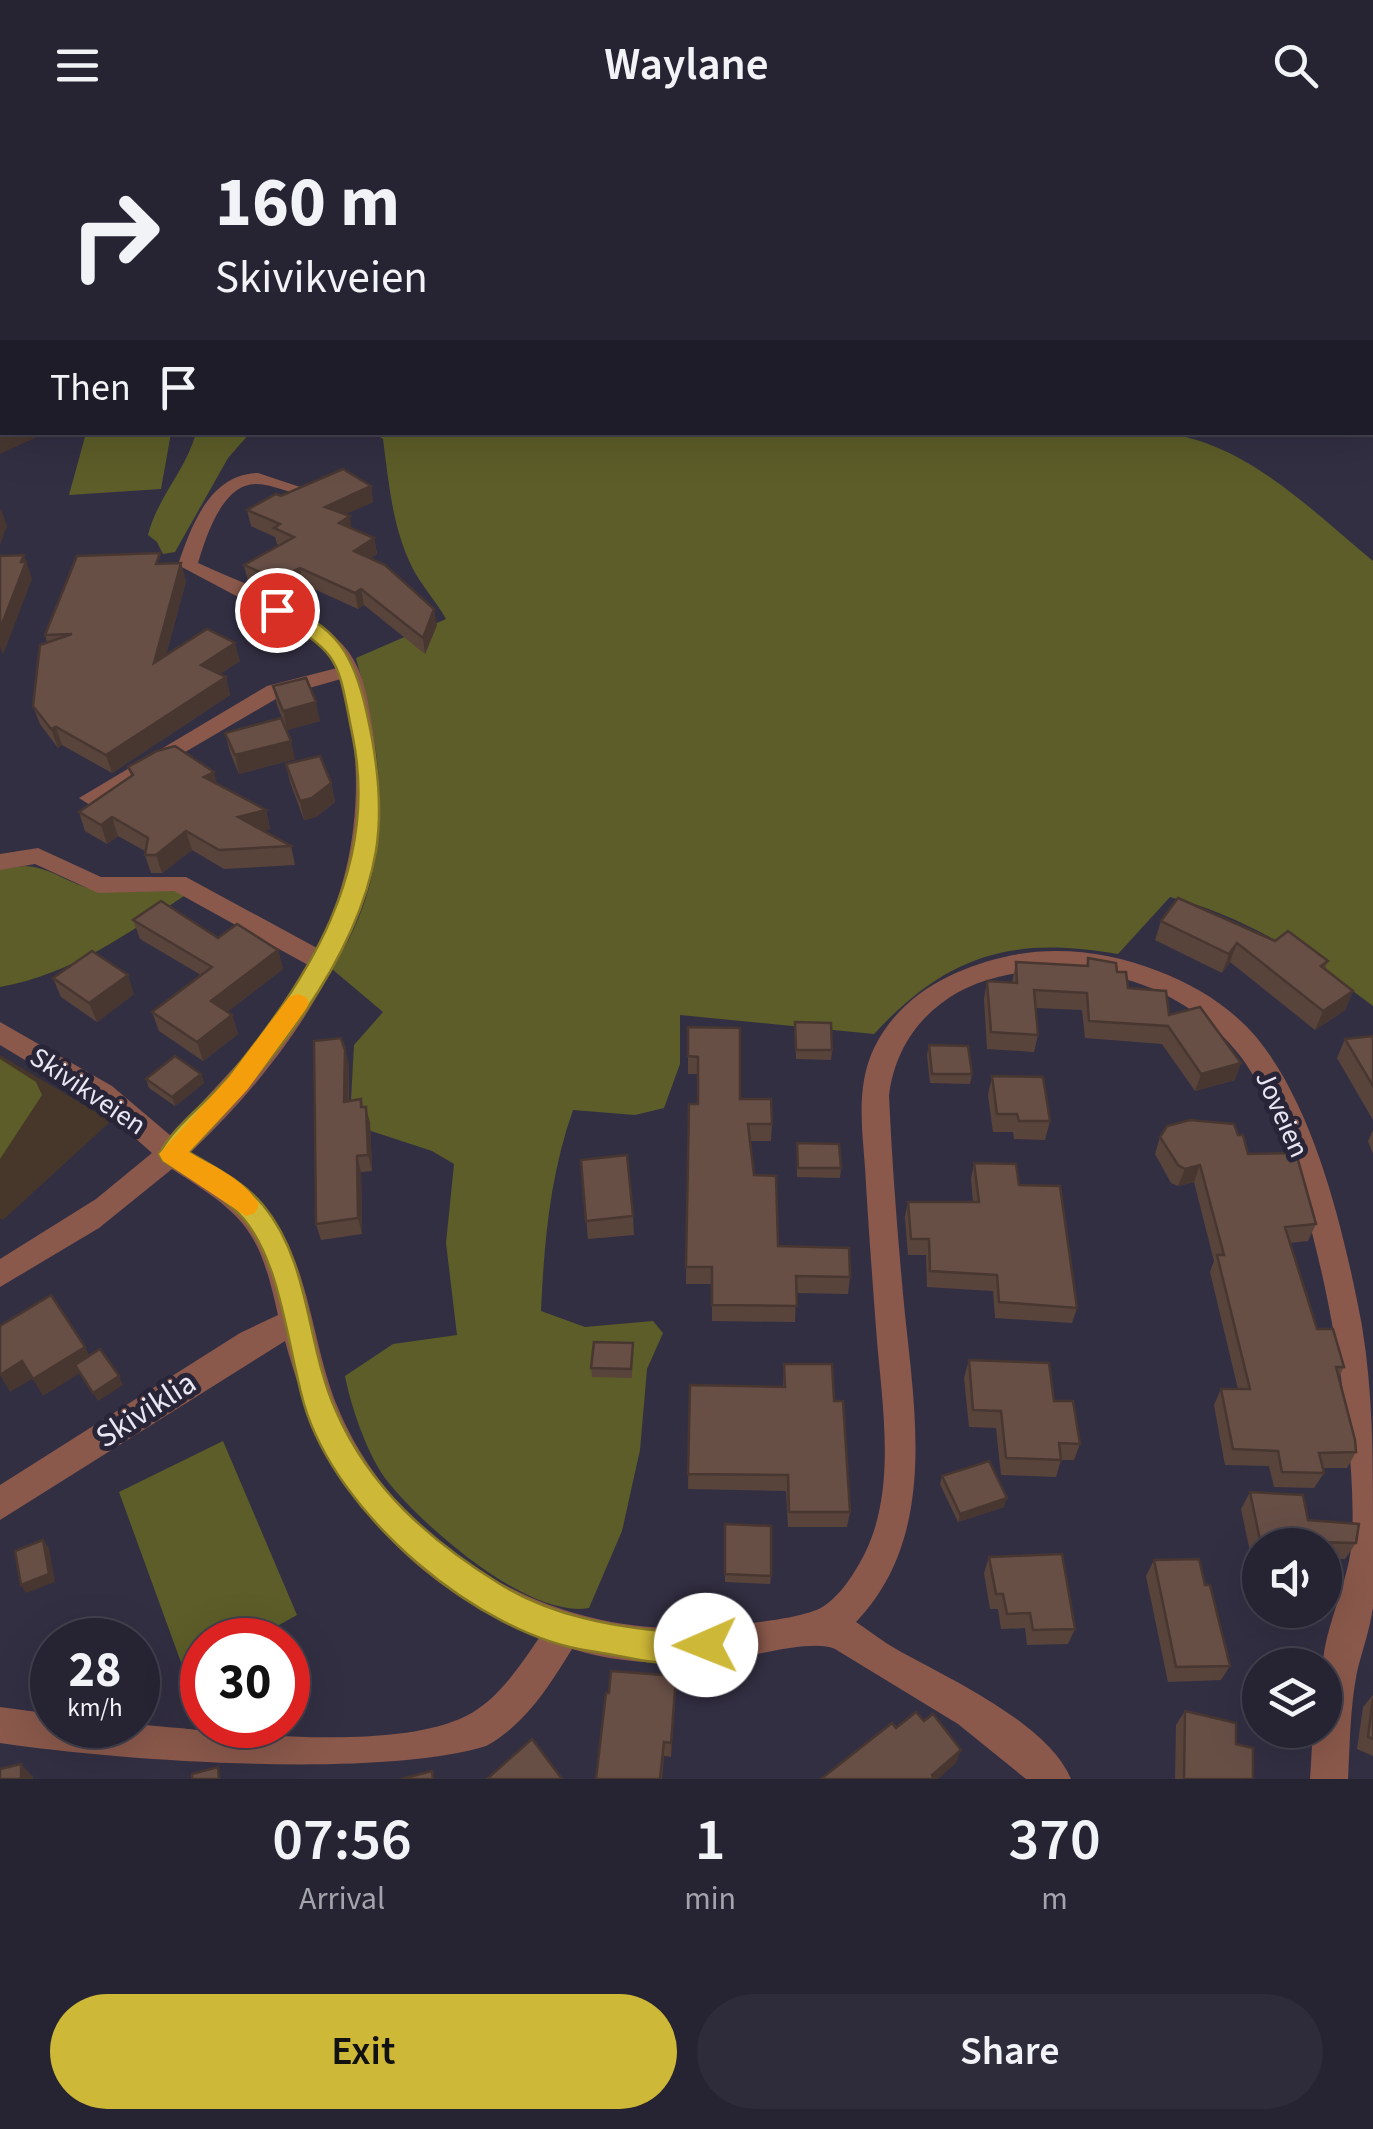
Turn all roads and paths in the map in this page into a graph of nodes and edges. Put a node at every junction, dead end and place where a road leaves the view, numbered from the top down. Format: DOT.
graph roads {
  1 [pos="294,488"];
  2 [pos="348,671"];
  3 [pos="90,798"];
  4 [pos="0,862"];
  5 [pos="322,962"];
  6 [pos="0,1032"];
  7 [pos="172,1154"];
  8 [pos="0,1274"];
  9 [pos="295,1322"];
  10 [pos="0,1504"];
  11 [pos="828,1628"];
  12 [pos="564,1632"];
  13 [pos="0,1724"];
  14 [pos="1047,1777"];
  15 [pos="1329,1779"];
  1 -- 2 [label="street, Skivikveien"];
  2 -- 3 [label="street"];
  2 -- 5 [label="street, Skivikveien"];
  4 -- 5 [label="street"];
  5 -- 7 [label="street, Skivikveien"];
  6 -- 7 [label="street, Skivikveien"];
  7 -- 8 [label="street, Skivikveien"];
  7 -- 9 [label="street"];
  9 -- 10 [label="street, Skiviklia"];
  9 -- 12 [label="street"];
  11 -- 12 [label="street"];
  11 -- 14 [label="street"];
  11 -- 15 [label="street, Joveien"];
  12 -- 13 [label="street"];
}
